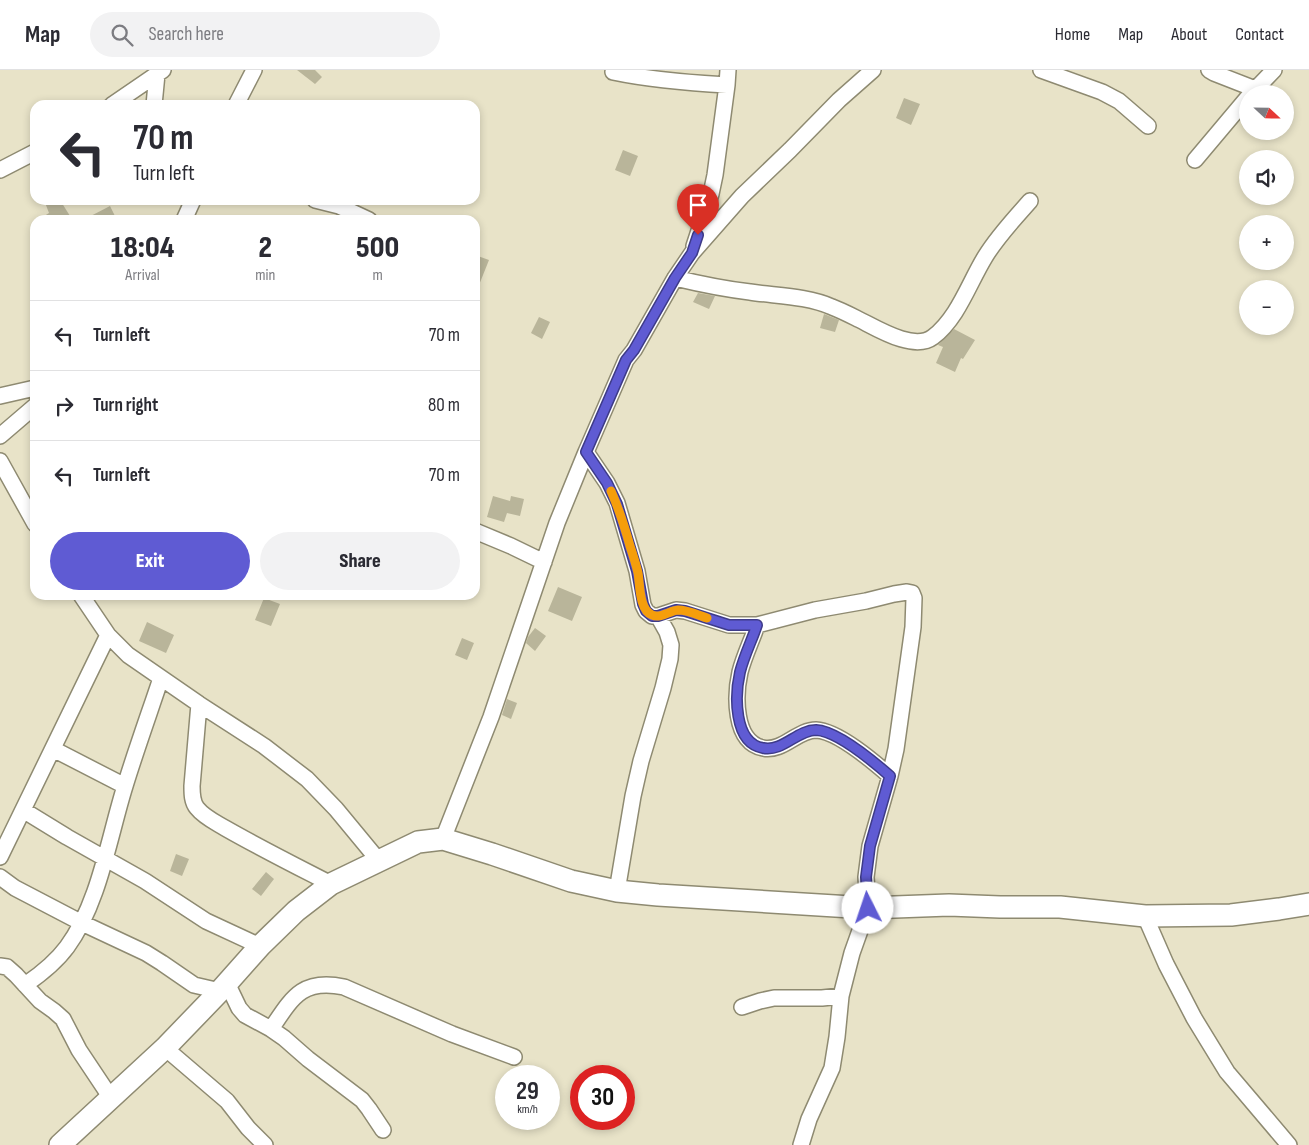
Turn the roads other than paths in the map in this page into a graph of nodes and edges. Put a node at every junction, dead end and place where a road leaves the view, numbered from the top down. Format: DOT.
graph roads {
  1 [pos="254,70"];
  2 [pos="873,70"];
  3 [pos="1042,70"];
  4 [pos="1209,70"];
  5 [pos="1274,70"];
  6 [pos="160,72"];
  7 [pos="613,72"];
  8 [pos="728,77"];
  9 [pos="1259,85"];
  10 [pos="1239,86"];
  11 [pos="133,92"];
  12 [pos="120,100"];
  13 [pos="146,100"];
  14 [pos="155,100"];
  15 [pos="239,100"];
  16 [pos="1239,108"];
  17 [pos="1148,126"];
  18 [pos="30,155"];
  19 [pos="1196,160"];
  20 [pos="0,170"];
  21 [pos="1030,201"];
  22 [pos="335,205"];
  23 [pos="358,215"];
  24 [pos="692,253"];
  25 [pos="675,278"];
  26 [pos="30,389"];
  27 [pos="0,396"];
  28 [pos="30,410"];
  29 [pos="0,436"];
  30 [pos="586,452"];
  31 [pos="0,462"];
  32 [pos="30,515"];
  33 [pos="480,533"];
  34 [pos="544,562"];
  35 [pos="84,600"];
  36 [pos="658,616"];
  37 [pos="757,625"];
  38 [pos="108,635"];
  39 [pos="161,678"];
  40 [pos="199,704"];
  41 [pos="53,748"];
  42 [pos="890,776"];
  43 [pos="125,786"];
  44 [pos="23,810"];
  45 [pos="443,839"];
  46 [pos="0,857"];
  47 [pos="104,859"];
  48 [pos="379,861"];
  49 [pos="0,877"];
  50 [pos="331,884"];
  51 [pos="618,891"];
  52 [pos="1309,904"];
  53 [pos="868,908"];
  54 [pos="1145,916"];
  55 [pos="82,924"];
  56 [pos="260,946"];
  57 [pos="0,966"];
  58 [pos="25,985"];
  59 [pos="224,987"];
  60 [pos="842,996"];
  61 [pos="742,1008"];
  62 [pos="271,1029"];
  63 [pos="165,1048"];
  64 [pos="514,1057"];
  65 [pos="111,1098"];
  66 [pos="383,1130"];
  67 [pos="70,1142"];
  68 [pos="265,1145"];
  69 [pos="800,1145"];
  70 [pos="1288,1145"];
  1 -- 15 [label="street"];
  2 -- 24 [label="street"];
  3 -- 17 [label="street"];
  4 -- 10 [label="street"];
  5 -- 9 [label="street"];
  6 -- 11 [label="street"];
  6 -- 14 [label="street"];
  7 -- 8 [label="street"];
  8 -- 24 [label="street"];
  11 -- 12 [label="street"];
  11 -- 13 [label="street"];
  16 -- 19 [label="street"];
  18 -- 20 [label="street"];
  21 -- 25 [label="street"];
  22 -- 23 [label="street"];
  24 -- 25 [label="street"];
  25 -- 30 [label="street"];
  26 -- 27 [label="street"];
  28 -- 29 [label="street"];
  30 -- 34 [label="street"];
  30 -- 36 [label="street"];
  31 -- 32 [label="street"];
  33 -- 34 [label="street"];
  34 -- 45 [label="street"];
  35 -- 38 [label="street"];
  36 -- 37 [label="street"];
  36 -- 51 [label="street"];
  37 -- 42 [label="street"];
  37 -- 42 [label="street"];
  38 -- 39 [label="street"];
  38 -- 41 [label="street"];
  39 -- 40 [label="street"];
  39 -- 43 [label="street"];
  40 -- 48 [label="street"];
  40 -- 50 [label="street"];
  41 -- 43 [label="street"];
  41 -- 44 [label="street"];
  42 -- 53 [label="street"];
  43 -- 47 [label="street"];
  44 -- 46 [label="street"];
  44 -- 47 [label="street"];
  45 -- 48 [label="street"];
  45 -- 51 [label="street"];
  47 -- 55 [label="street"];
  47 -- 56 [label="street"];
  48 -- 50 [label="street"];
  49 -- 55 [label="street"];
  50 -- 56 [label="street"];
  51 -- 53 [label="street"];
  52 -- 54 [label="street"];
  53 -- 54 [label="street"];
  53 -- 60 [label="street"];
  54 -- 70 [label="street"];
  55 -- 58 [label="street"];
  55 -- 59 [label="street"];
  56 -- 59 [label="street"];
  57 -- 58 [label="street"];
  58 -- 65 [label="street"];
  59 -- 62 [label="street"];
  59 -- 63 [label="street"];
  60 -- 61 [label="street"];
  60 -- 69 [label="street"];
  62 -- 64 [label="street"];
  62 -- 66 [label="street"];
  63 -- 65 [label="street"];
  63 -- 68 [label="street"];
  65 -- 67 [label="street"];
}
